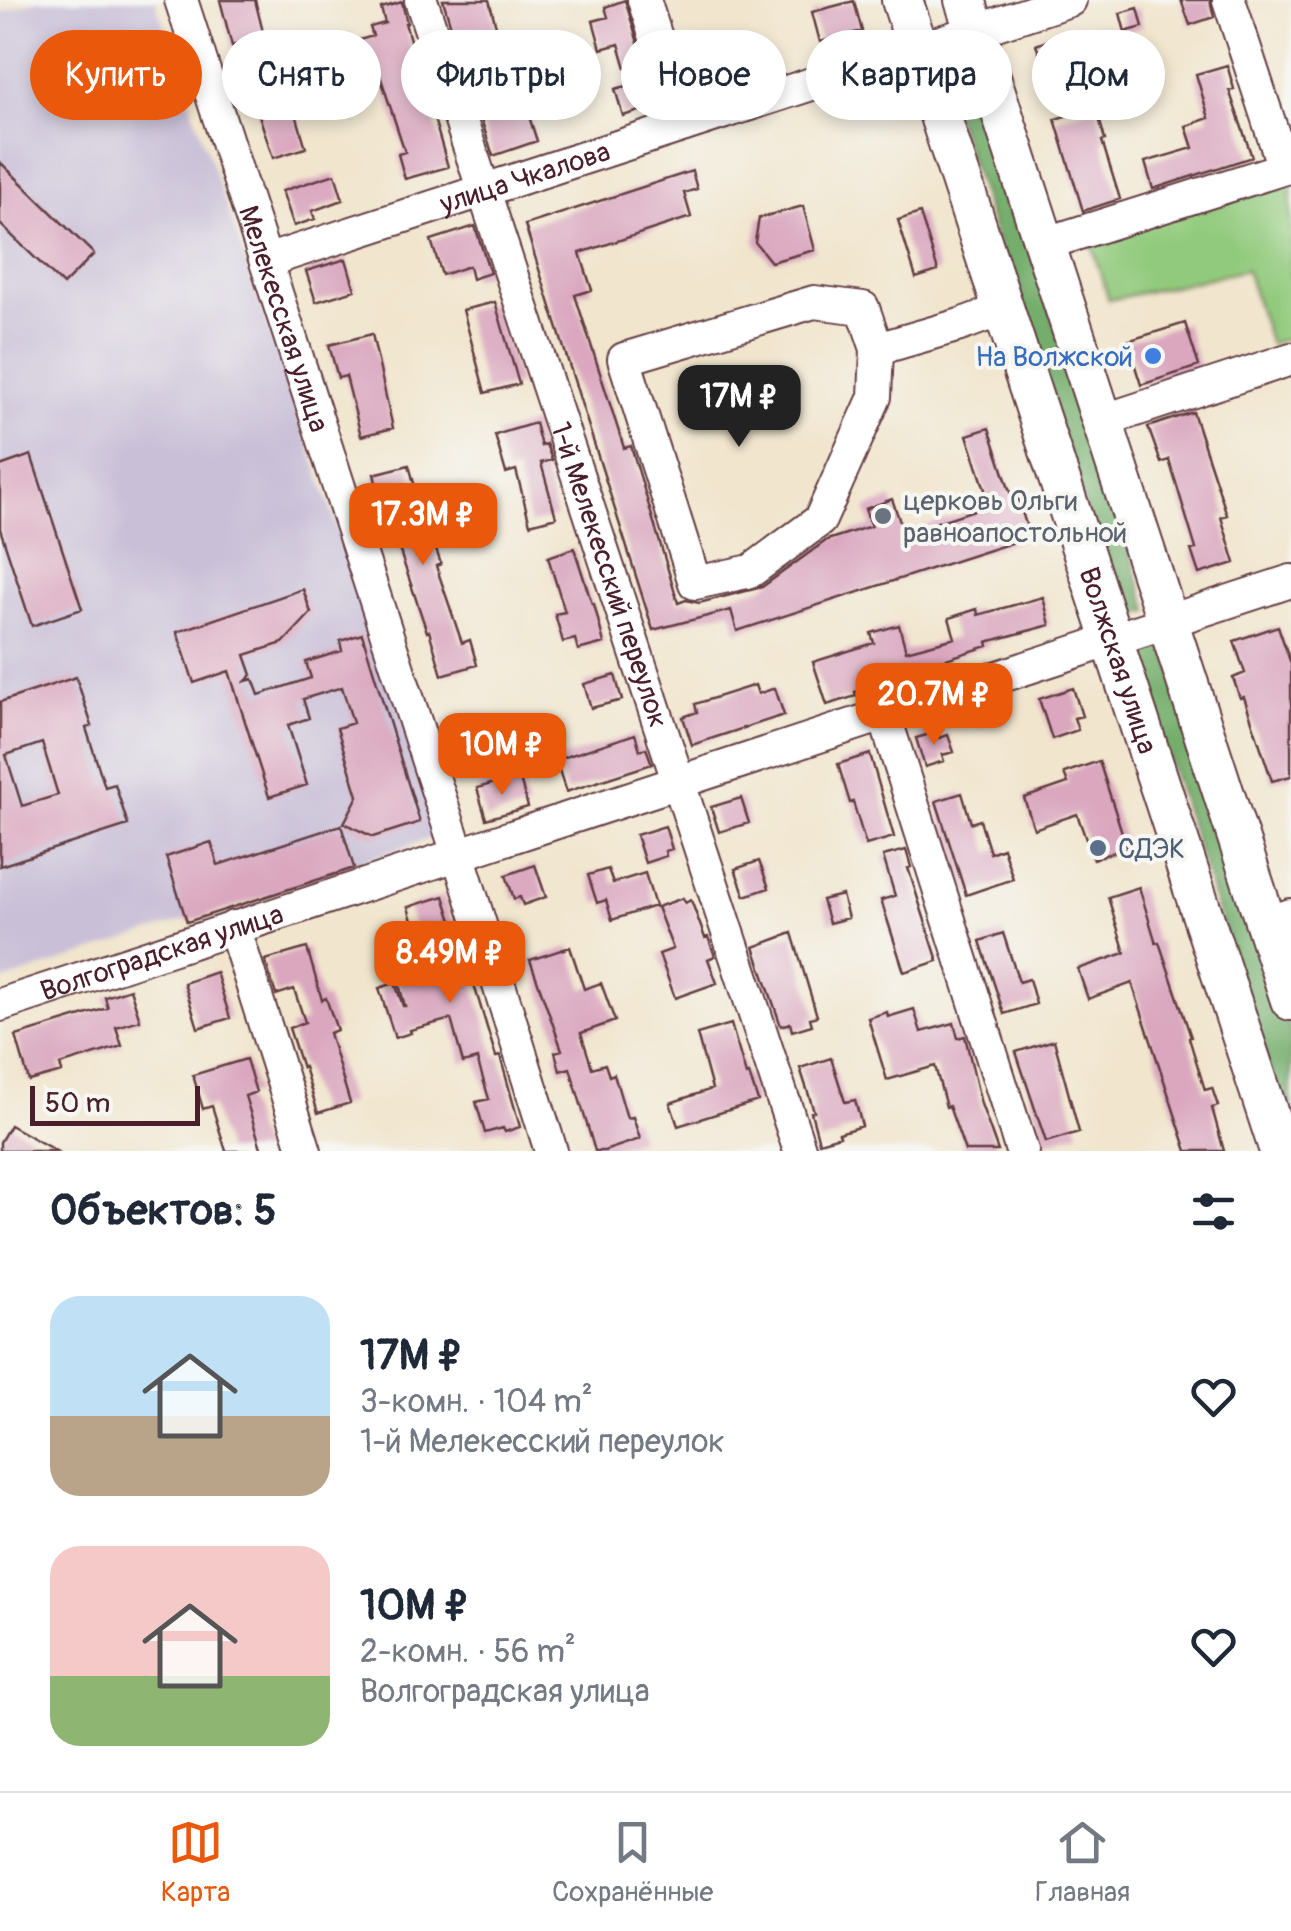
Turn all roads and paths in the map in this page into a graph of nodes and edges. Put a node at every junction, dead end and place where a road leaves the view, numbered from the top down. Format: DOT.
graph roads {
  1 [pos="181,0"];
  2 [pos="420,0"];
  3 [pos="644,0"];
  4 [pos="902,0"];
  5 [pos="1070,0"];
  6 [pos="1229,0"];
  7 [pos="970,15"];
  8 [pos="912,30"];
  9 [pos="947,30"];
  10 [pos="806,85"];
  11 [pos="942,120"];
  12 [pos="684,125"];
  13 [pos="1288,167"];
  14 [pos="483,190"];
  15 [pos="1044,244"];
  16 [pos="266,261"];
  17 [pos="1004,308"];
  18 [pos="877,349"];
  19 [pos="1291,359"];
  20 [pos="1102,421"];
  21 [pos="1291,581"];
  22 [pos="1168,621"];
  23 [pos="1112,640"];
  24 [pos="884,714"];
  25 [pos="678,782"];
  26 [pos="458,854"];
  27 [pos="1278,919"];
  28 [pos="234,927"];
  29 [pos="1291,1000"];
  30 [pos="0,1005"];
  31 [pos="305,1151"];
  32 [pos="551,1151"];
  33 [pos="800,1151"];
  34 [pos="1022,1151"];
  35 [pos="1280,1151"];
  1 -- 16 [label="street, Мелекесская улица"];
  2 -- 14 [label="street, 1-й Мелекесский переулок"];
  3 -- 12 [label="street"];
  4 -- 8 [label="main road, Волжская улица"];
  5 -- 7 [label="street, улица Чкалова"];
  6 -- 13 [label="street"];
  7 -- 9 [label="street, улица Чкалова"];
  7 -- 15 [label="main road"];
  10 -- 12 [label="street, улица Чкалова"];
  11 -- 17 [label="main road, Волжская улица"];
  12 -- 14 [label="street, улица Чкалова"];
  13 -- 15 [label="street"];
  14 -- 16 [label="street, улица Чкалова"];
  14 -- 25 [label="street, 1-й Мелекесский переулок"];
  15 -- 20 [label="main road"];
  16 -- 26 [label="street, Мелекесская улица"];
  17 -- 18 [label="street"];
  17 -- 23 [label="main road, Волжская улица"];
  18 -- 18 [label="street"];
  19 -- 20 [label="street"];
  20 -- 22 [label="main road"];
  21 -- 22 [label="street, Волгоградская улица"];
  22 -- 23 [label="street, Волгоградская улица"];
  22 -- 27 [label="main road"];
  23 -- 24 [label="street, Волгоградская улица"];
  23 -- 35 [label="main road, Волжская улица"];
  24 -- 25 [label="street, Волгоградская улица"];
  24 -- 34 [label="street"];
  25 -- 26 [label="street, Волгоградская улица"];
  25 -- 33 [label="street, 1-й Мелекесский переулок"];
  26 -- 28 [label="street, Волгоградская улица"];
  26 -- 32 [label="street, Мелекесская улица"];
  27 -- 29 [label="main road"];
  28 -- 30 [label="street, Волгоградская улица"];
  28 -- 31 [label="street"];
}
